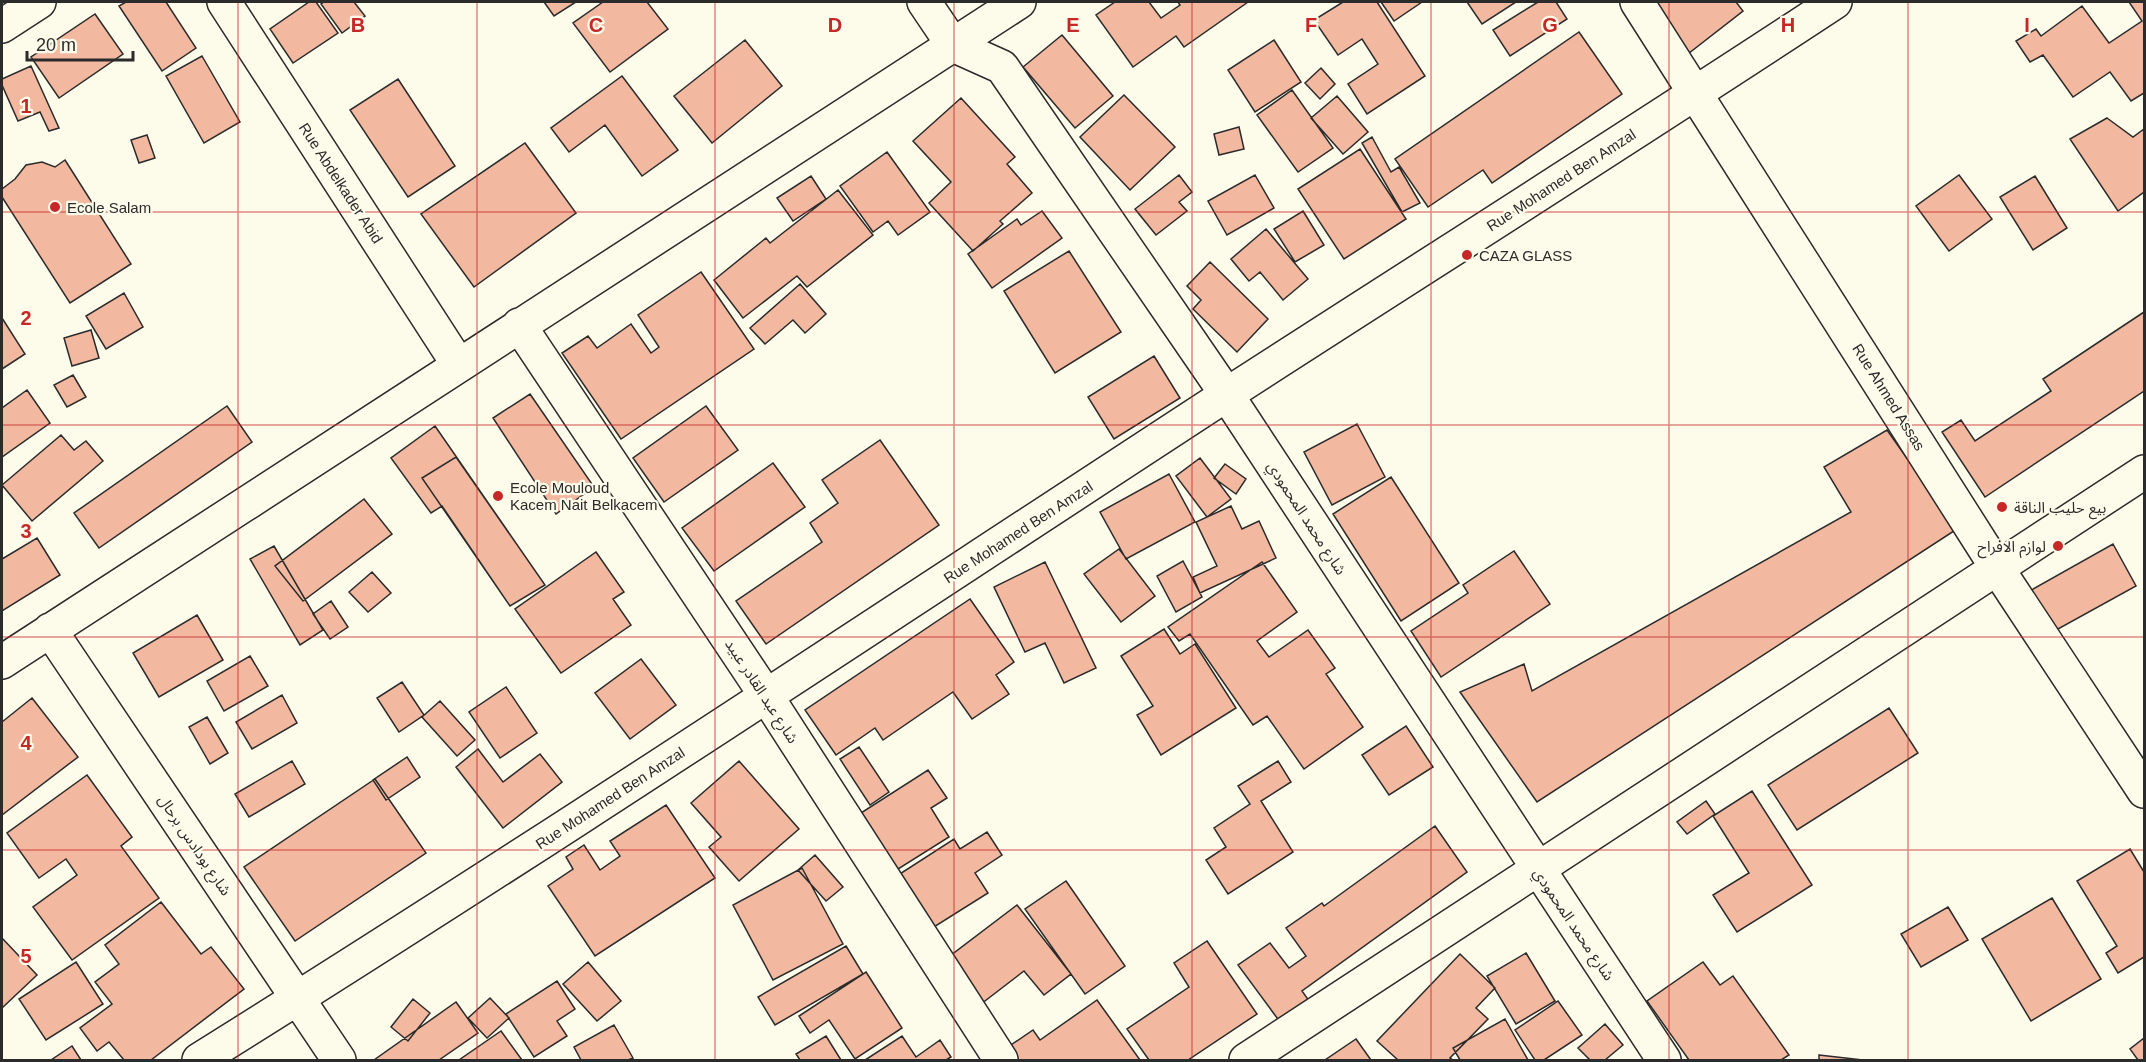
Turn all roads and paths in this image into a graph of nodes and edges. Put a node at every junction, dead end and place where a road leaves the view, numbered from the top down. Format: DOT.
graph roads {
  1 [pos="39,2"];
  2 [pos="224,2"];
  3 [pos="924,2"];
  4 [pos="1018,2"];
  5 [pos="1637,2"];
  6 [pos="1835,2"];
  7 [pos="2,26"];
  8 [pos="953,45"];
  9 [pos="1696,93"];
  10 [pos="519,325"];
  11 [pos="458,364"];
  12 [pos="1227,395"];
  13 [pos="2145,472"];
  14 [pos="1998,568"];
  15 [pos="50,630"];
  16 [pos="2,662"];
  17 [pos="767,697"];
  18 [pos="2145,791"];
  19 [pos="1538,870"];
  20 [pos="299,998"];
  21 [pos="199,1060"];
  22 [pos="339,1060"];
  23 [pos="1001,1060"];
  24 [pos="1246,1060"];
  25 [pos="1664,1060"];
  1 -- 7 [label="street"];
  2 -- 11 [label="street, Rue Abdelkader Abid"];
  3 -- 8 [label="street"];
  4 -- 8 [label="street"];
  5 -- 9 [label="street, Rue Ahmed Assas"];
  6 -- 9 [label="street, Rue Mohamed Ben Amzal"];
  8 -- 10 [label="street"];
  8 -- 12 [label="street, شارع محمد المحمودي"];
  9 -- 12 [label="street, Rue Mohamed Ben Amzal"];
  9 -- 14 [label="street, Rue Ahmed Assas"];
  10 -- 11 [label="street"];
  10 -- 17 [label="street, شارع عبد القادر عبيد"];
  11 -- 15 [label="street"];
  12 -- 17 [label="street, Rue Mohamed Ben Amzal"];
  12 -- 19 [label="street, شارع محمد المحمودي"];
  13 -- 14 [label="street"];
  14 -- 18 [label="street, Rue Ahmed Assas"];
  14 -- 19 [label="street"];
  15 -- 16 [label="street"];
  15 -- 20 [label="street, شارع بودادس برحال"];
  17 -- 20 [label="street, Rue Mohamed Ben Amzal"];
  17 -- 23 [label="street, شارع عبد القادر عبيد"];
  19 -- 24 [label="street"];
  19 -- 25 [label="street, شارع محمد المحمودي"];
  20 -- 21 [label="street, Rue Mohamed Ben Amzal"];
  20 -- 22 [label="street, شارع بودادس برحال"];
}
